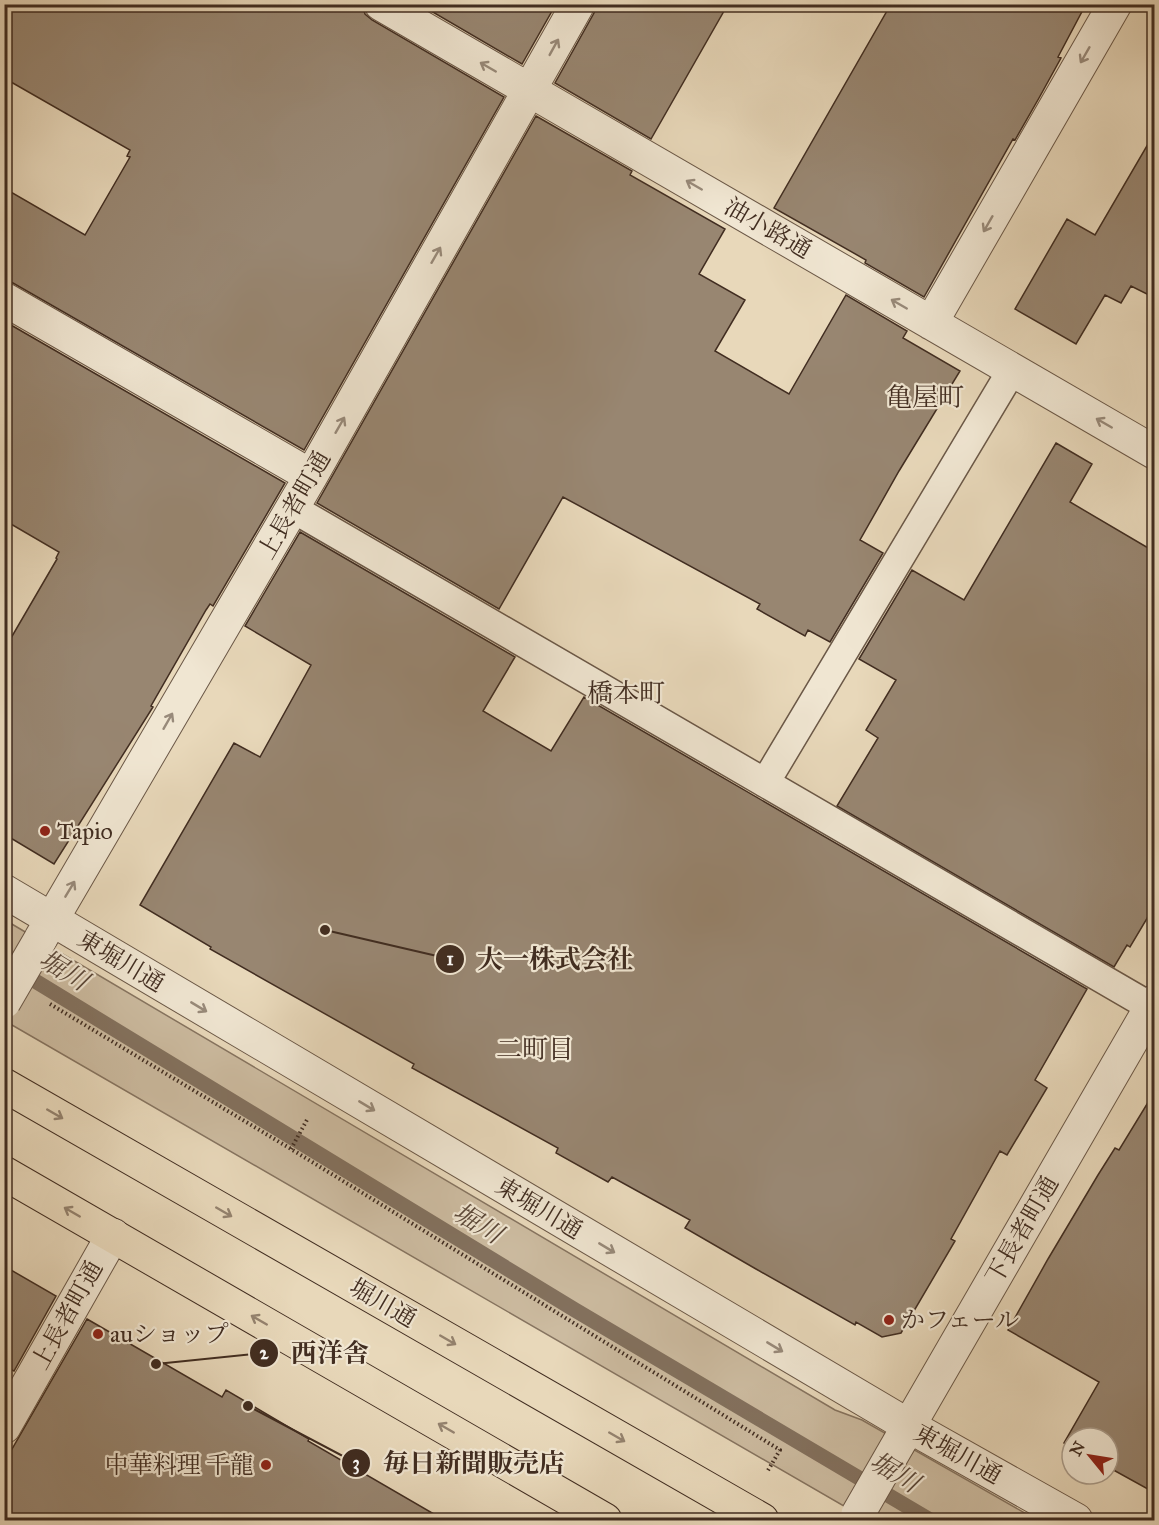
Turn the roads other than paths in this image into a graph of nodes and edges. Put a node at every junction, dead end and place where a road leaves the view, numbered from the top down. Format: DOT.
graph roads {
  1 [pos="381,4"];
  2 [pos="578,4"];
  3 [pos="1115,4"];
  4 [pos="530,90"];
  5 [pos="4,299"];
  6 [pos="931,323"];
  7 [pos="1012,369"];
  8 [pos="1155,452"];
  9 [pos="311,476"];
  10 [pos="292,508"];
  11 [pos="765,783"];
  12 [pos="4,891"];
  13 [pos="46,930"];
  14 [pos="4,1002"];
  15 [pos="1153,1005"];
  16 [pos="4,1085"];
  17 [pos="4,1173"];
  18 [pos="112,1235"];
  19 [pos="4,1427"];
  20 [pos="904,1434"];
  21 [pos="855,1517"];
  22 [pos="605,1521"];
  23 [pos="762,1521"];
  24 [pos="1076,1521"];
  4 -- 1 [label="street, 油小路通, one-way"];
  4 -- 2 [label="street, 上長者町通, one-way"];
  3 -- 6 [label="street, one-way"];
  6 -- 4 [label="street, 油小路通, one-way"];
  9 -- 4 [label="street, 上長者町通, one-way"];
  5 -- 9 [label="street"];
  6 -- 7 [label="street, 油小路通"];
  8 -- 7 [label="street, 油小路通, one-way"];
  7 -- 11 [label="lane"];
  9 -- 10 [label="street, 上長者町通"];
  10 -- 11 [label="lane"];
  13 -- 10 [label="street, 上長者町通, one-way"];
  11 -- 15 [label="lane"];
  12 -- 13 [label="street, 東堀川通"];
  13 -- 14 [label="street, 上長者町通, bridge"];
  13 -- 20 [label="street, 東堀川通, one-way"];
  15 -- 20 [label="street, 下長者町通"];
  16 -- 23 [label="main road, 堀川通, one-way"];
  18 -- 17 [label="main road, one-way"];
  18 -- 19 [label="street, 上長者町通"];
  22 -- 18 [label="main road, one-way"];
  20 -- 21 [label="street, 下長者町通, bridge"];
  20 -- 24 [label="street, 東堀川通"];
}
